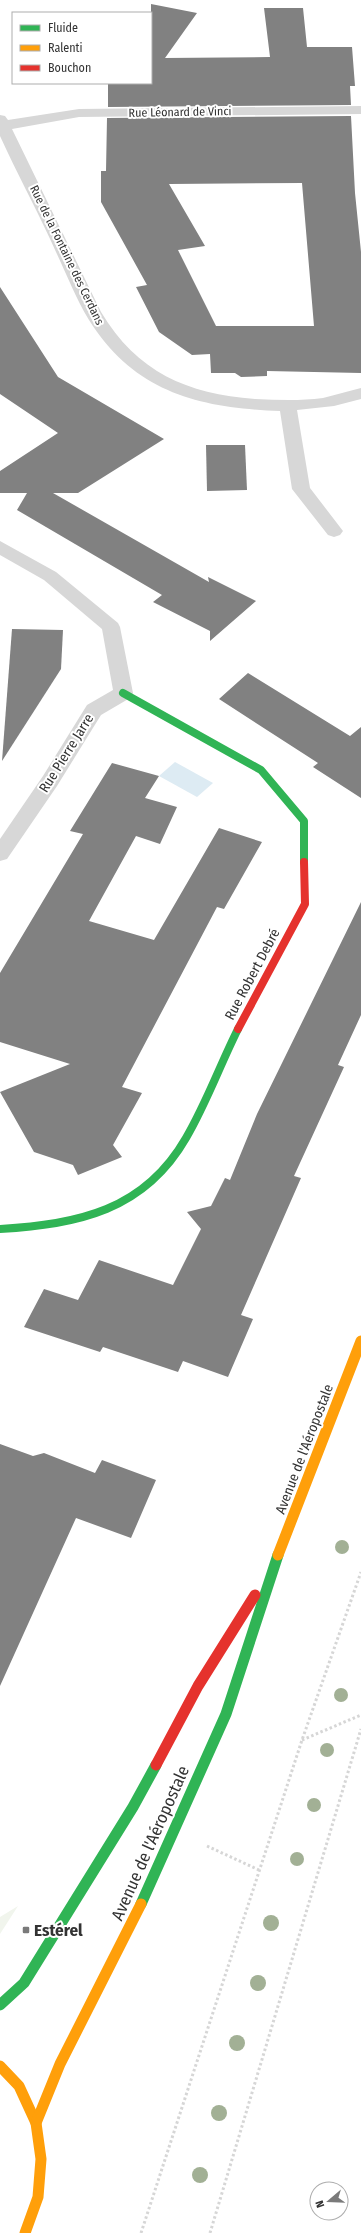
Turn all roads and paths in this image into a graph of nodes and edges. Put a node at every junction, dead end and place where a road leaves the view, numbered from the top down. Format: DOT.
graph roads {
  1 [pos="361,110"];
  2 [pos="1,123"];
  3 [pos="361,393"];
  4 [pos="288,406"];
  5 [pos="334,531"];
  6 [pos="0,547"];
  7 [pos="123,693"];
  8 [pos="0,854"];
  9 [pos="0,1229"];
  10 [pos="361,1341"];
  11 [pos="273,1567"];
  12 [pos="361,1572"];
  13 [pos="361,1715"];
  14 [pos="361,1729"];
  15 [pos="302,1740"];
  16 [pos="203,1844"];
  17 [pos="260,1870"];
  18 [pos="0,2006"];
  19 [pos="0,2066"];
  20 [pos="36,2123"];
  21 [pos="25,2233"];
  22 [pos="141,2233"];
  23 [pos="210,2233"];
  1 -- 2 [label="street, Rue Léonard de Vinci"];
  2 -- 4 [label="street, Rue de la Fontaine des Cerdans"];
  3 -- 4 [label="street, Rue de la Fontaine des Cerdans"];
  4 -- 5 [label="street"];
  6 -- 7 [label="street"];
  7 -- 8 [label="street, Rue Pierre Jarre"];
  7 -- 9 [label="street, Rue Robert Debré"];
  10 -- 11 [label="street, Avenue de l'Aéropostale"];
  11 -- 18 [label="street, Avenue de l'Aéropostale"];
  11 -- 20 [label="street, Avenue de l'Aéropostale"];
  12 -- 15 [label="path"];
  13 -- 15 [label="path"];
  14 -- 23 [label="path"];
  15 -- 17 [label="path"];
  16 -- 17 [label="path"];
  17 -- 22 [label="path"];
  19 -- 20 [label="street"];
  20 -- 21 [label="street"];
}
